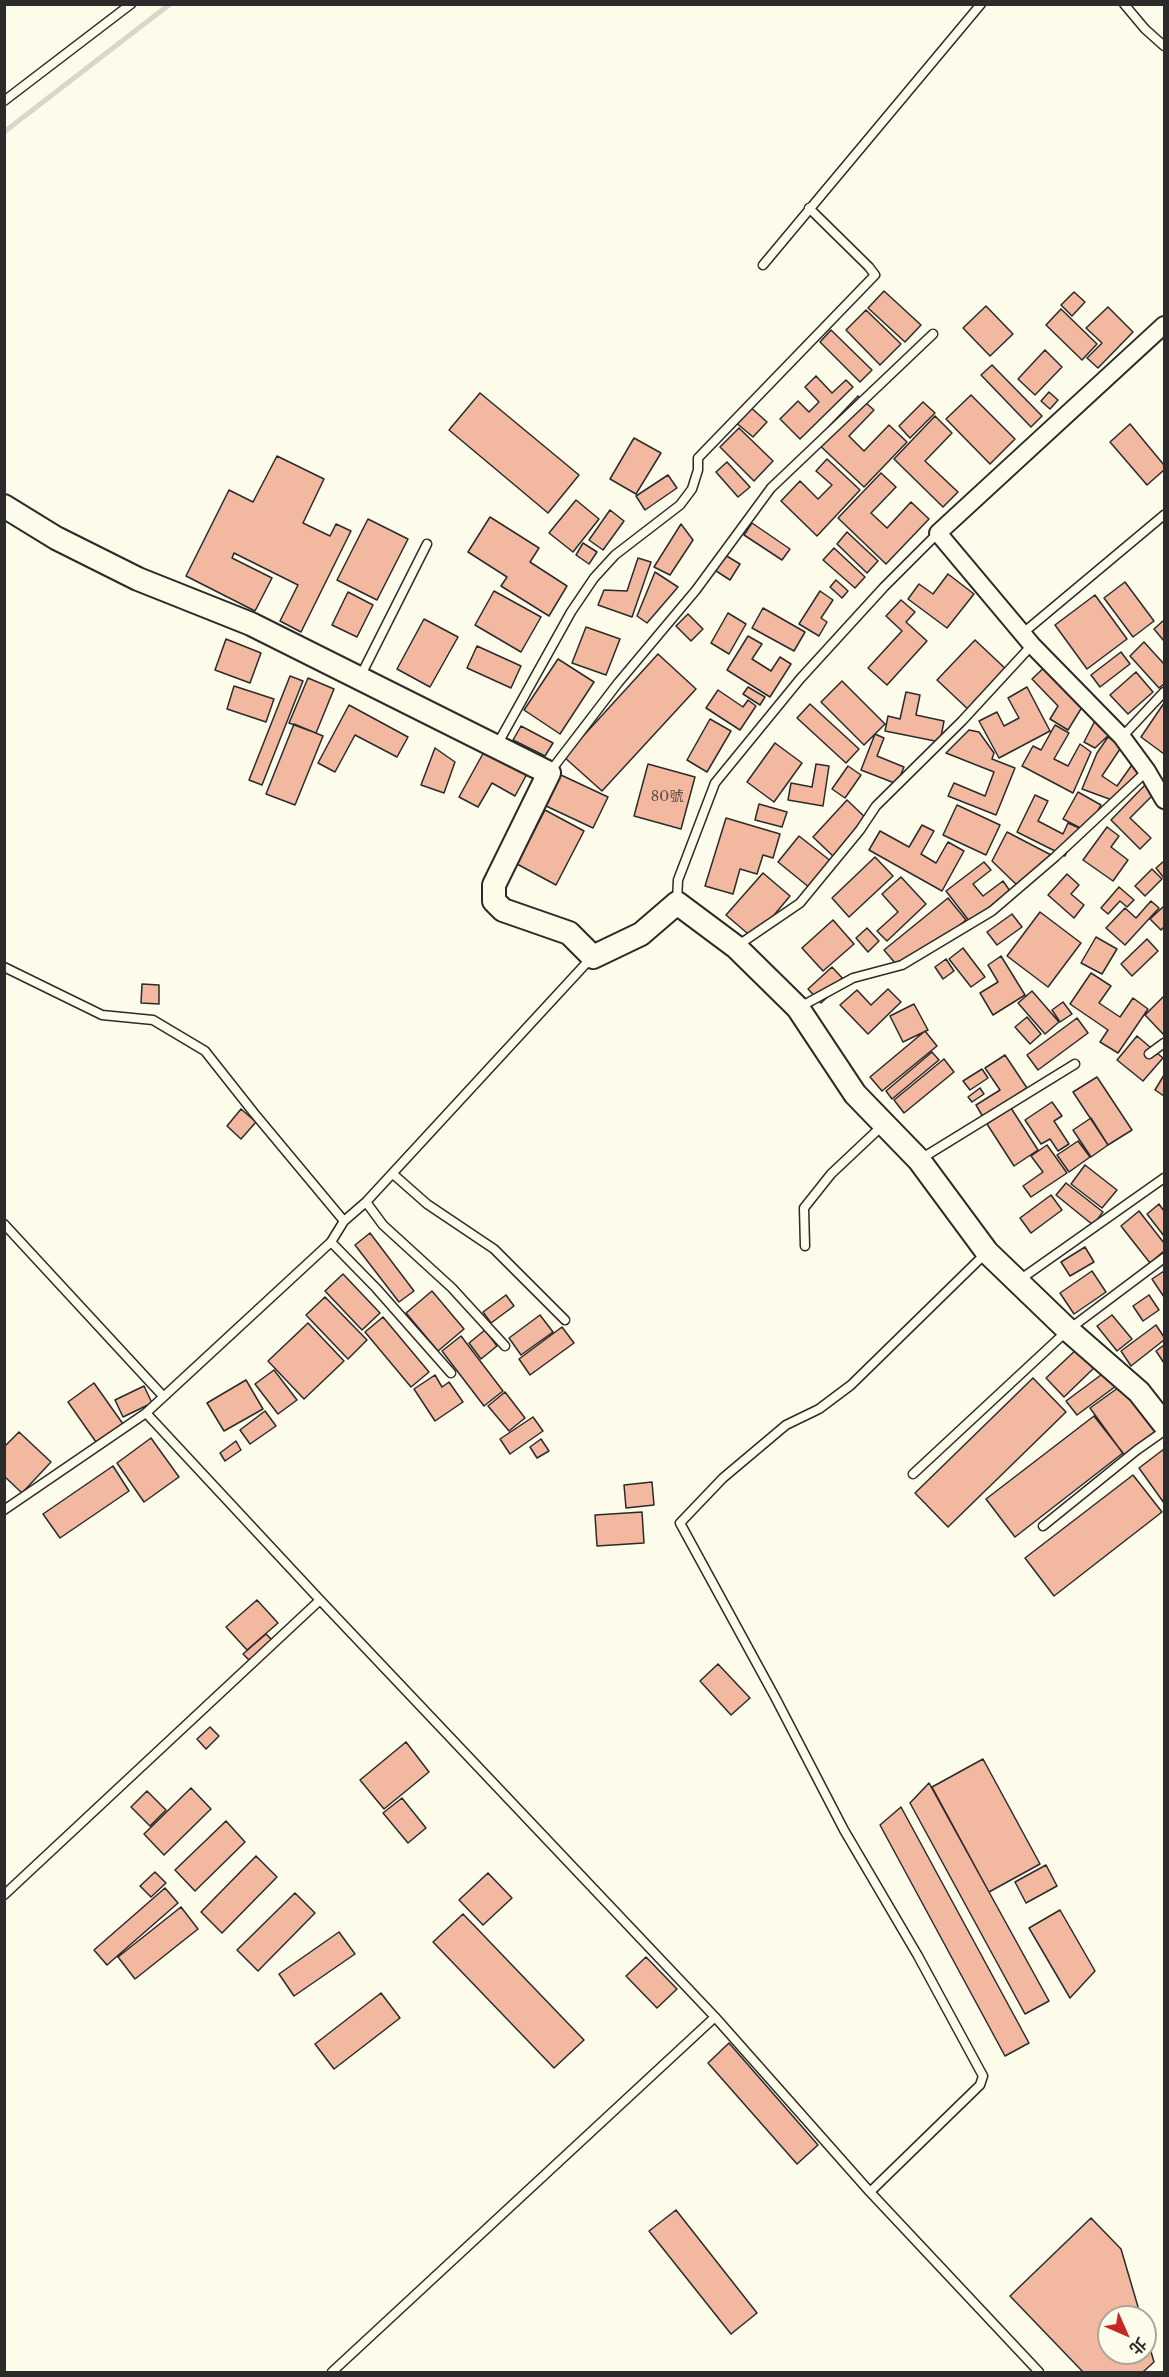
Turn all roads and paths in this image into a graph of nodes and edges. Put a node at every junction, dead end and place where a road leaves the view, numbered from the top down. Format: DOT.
graph roads {
  1 [pos="131,4"];
  2 [pos="981,4"];
  3 [pos="1124,4"];
  4 [pos="1164,46"];
  5 [pos="4,101"];
  6 [pos="809,208"];
  7 [pos="763,265"];
  8 [pos="1164,325"];
  9 [pos="933,334"];
  10 [pos="4,506"];
  11 [pos="1164,515"];
  12 [pos="938,533"];
  13 [pos="427,544"];
  14 [pos="1028,639"];
  15 [pos="360,678"];
  16 [pos="1164,692"];
  17 [pos="1122,737"];
  18 [pos="497,746"];
  19 [pos="1147,771"];
  20 [pos="549,773"];
  21 [pos="1164,800"];
  22 [pos="677,903"];
  23 [pos="736,947"];
  24 [pos="593,957"];
  25 [pos="4,967"];
  26 [pos="798,1008"];
  27 [pos="1164,1043"];
  28 [pos="1149,1054"];
  29 [pos="1075,1064"];
  30 [pos="884,1124"];
  31 [pos="919,1160"];
  32 [pos="393,1174"];
  33 [pos="1164,1178"];
  34 [pos="366,1203"];
  35 [pos="344,1221"];
  36 [pos="4,1224"];
  37 [pos="331,1242"];
  38 [pos="805,1246"];
  39 [pos="987,1252"];
  40 [pos="1164,1258"];
  41 [pos="1018,1281"];
  42 [pos="565,1320"];
  43 [pos="1068,1330"];
  44 [pos="505,1346"];
  45 [pos="451,1373"];
  46 [pos="163,1396"];
  47 [pos="146,1413"];
  48 [pos="1164,1424"];
  49 [pos="1164,1431"];
  50 [pos="913,1474"];
  51 [pos="4,1510"];
  52 [pos="1043,1526"];
  53 [pos="320,1600"];
  54 [pos="4,1895"];
  55 [pos="715,2017"];
  56 [pos="870,2192"];
  57 [pos="332,2373"];
  58 [pos="1039,2373"];
  1 -- 5 [label="lane"];
  2 -- 6 [label="lane"];
  3 -- 4 [label="lane"];
  6 -- 7 [label="lane"];
  6 -- 18 [label="lane"];
  8 -- 12 [label="street"];
  9 -- 20 [label="lane"];
  10 -- 15 [label="street"];
  11 -- 14 [label="lane"];
  12 -- 14 [label="street"];
  12 -- 22 [label="lane"];
  13 -- 15 [label="lane"];
  14 -- 17 [label="street"];
  14 -- 23 [label="lane"];
  15 -- 18 [label="street"];
  16 -- 17 [label="lane"];
  17 -- 19 [label="street"];
  18 -- 20 [label="street"];
  19 -- 21 [label="street"];
  19 -- 26 [label="lane"];
  20 -- 24 [label="street"];
  22 -- 23 [label="street"];
  22 -- 24 [label="street"];
  23 -- 26 [label="street"];
  24 -- 32 [label="lane"];
  25 -- 35 [label="lane"];
  26 -- 30 [label="street"];
  27 -- 28 [label="lane"];
  29 -- 31 [label="lane"];
  30 -- 31 [label="street"];
  30 -- 38 [label="lane"];
  31 -- 39 [label="street"];
  32 -- 34 [label="lane"];
  32 -- 42 [label="lane"];
  33 -- 41 [label="lane"];
  34 -- 35 [label="lane"];
  34 -- 44 [label="lane"];
  35 -- 37 [label="lane"];
  36 -- 46 [label="lane"];
  37 -- 45 [label="lane"];
  37 -- 46 [label="lane"];
  39 -- 41 [label="street"];
  39 -- 56 [label="lane"];
  40 -- 43 [label="lane"];
  41 -- 43 [label="street"];
  43 -- 48 [label="street"];
  43 -- 50 [label="lane"];
  46 -- 47 [label="lane"];
  47 -- 51 [label="lane"];
  47 -- 53 [label="lane"];
  49 -- 52 [label="lane"];
  53 -- 54 [label="lane"];
  53 -- 55 [label="lane"];
  55 -- 56 [label="lane"];
  55 -- 57 [label="lane"];
  56 -- 58 [label="lane"];
}
